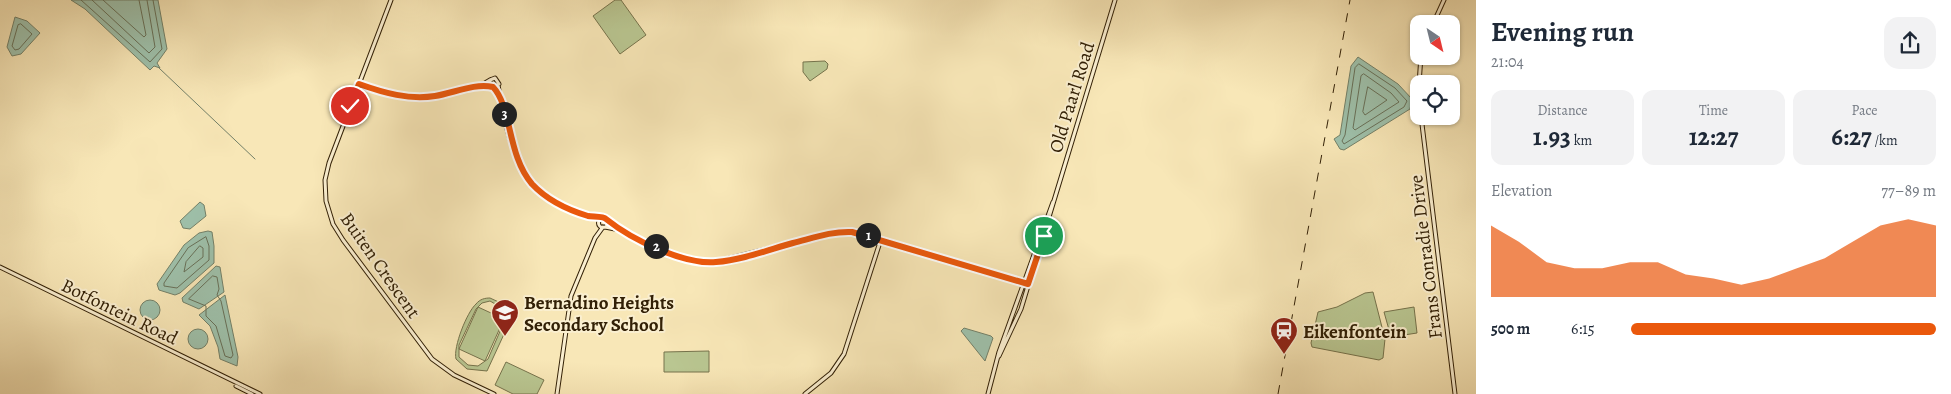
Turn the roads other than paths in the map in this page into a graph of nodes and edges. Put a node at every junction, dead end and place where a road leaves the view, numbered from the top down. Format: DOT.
graph roads {
  1 [pos="391,0"];
  2 [pos="1115,0"];
  3 [pos="1444,0"];
  4 [pos="1437,15"];
  5 [pos="490,80"];
  6 [pos="359,84"];
  7 [pos="498,85"];
  8 [pos="477,86"];
  9 [pos="492,87"];
  10 [pos="501,100"];
  11 [pos="1423,125"];
  12 [pos="587,215"];
  13 [pos="600,219"];
  14 [pos="608,222"];
  15 [pos="598,224"];
  16 [pos="604,227"];
  17 [pos="620,230"];
  18 [pos="596,238"];
  19 [pos="881,239"];
  20 [pos="0,268"];
  21 [pos="1026,283"];
  22 [pos="227,380"];
  23 [pos="252,394"];
  24 [pos="260,394"];
  25 [pos="494,394"];
  26 [pos="557,394"];
  27 [pos="805,394"];
  28 [pos="988,394"];
  29 [pos="1455,394"];
  1 -- 6 [label="street, Buiten Crescent"];
  2 -- 21 [label="street, Old Paarl Road"];
  3 -- 4 [label="street"];
  5 -- 7 [label="street"];
  5 -- 8 [label="street"];
  5 -- 9 [label="street"];
  6 -- 8 [label="street"];
  6 -- 25 [label="street, Buiten Crescent"];
  7 -- 9 [label="street"];
  7 -- 10 [label="street"];
  8 -- 9 [label="street"];
  9 -- 10 [label="street"];
  10 -- 12 [label="street"];
  11 -- 29 [label="street, Frans Conradie Drive"];
  12 -- 13 [label="street"];
  12 -- 15 [label="street"];
  13 -- 14 [label="street"];
  13 -- 15 [label="street"];
  14 -- 16 [label="street"];
  14 -- 17 [label="street"];
  15 -- 16 [label="street"];
  15 -- 18 [label="street"];
  16 -- 17 [label="street"];
  16 -- 18 [label="street"];
  17 -- 19 [label="street"];
  18 -- 26 [label="street"];
  19 -- 21 [label="street"];
  19 -- 27 [label="street"];
  20 -- 22 [label="street, Botfontein Road"];
  21 -- 28 [label="street, Old Paarl Road"];
  22 -- 23 [label="street, Botfontein Road"];
  22 -- 24 [label="street, Botfontein Road"];
}
